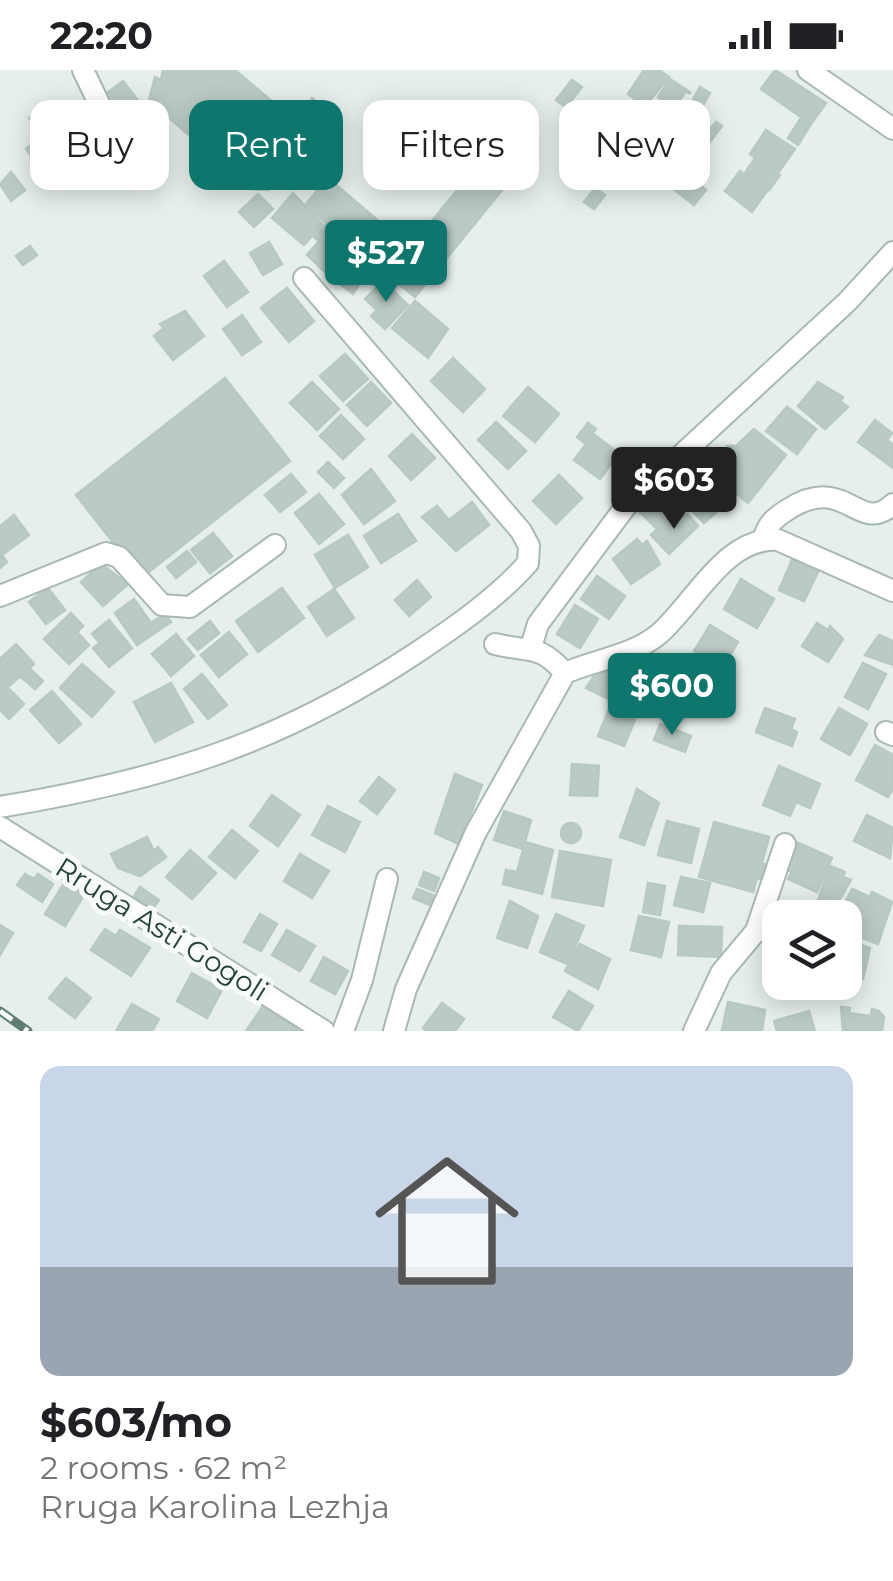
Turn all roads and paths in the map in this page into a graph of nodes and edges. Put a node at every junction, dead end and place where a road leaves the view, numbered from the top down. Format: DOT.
graph roads {
  1 [pos="84,70"];
  2 [pos="808,70"];
  3 [pos="98,100"];
  4 [pos="893,129"];
  5 [pos="893,252"];
  6 [pos="304,278"];
  7 [pos="893,504"];
  8 [pos="764,539"];
  9 [pos="275,545"];
  10 [pos="893,591"];
  11 [pos="0,596"];
  12 [pos="496,644"];
  13 [pos="531,647"];
  14 [pos="565,673"];
  15 [pos="0,806"];
  16 [pos="0,827"];
  17 [pos="785,844"];
  18 [pos="387,879"];
  19 [pos="324,1031"];
  20 [pos="343,1031"];
  21 [pos="394,1031"];
  22 [pos="694,1031"];
  1 -- 3 [label="street"];
  2 -- 4 [label="street"];
  5 -- 13 [label="street"];
  6 -- 15 [label="street"];
  7 -- 8 [label="street"];
  8 -- 10 [label="street"];
  8 -- 14 [label="street"];
  9 -- 11 [label="street"];
  12 -- 13 [label="street"];
  13 -- 14 [label="street"];
  14 -- 21 [label="street"];
  16 -- 19 [label="street, Rruga Asti Gogoli"];
  17 -- 22 [label="street"];
  18 -- 20 [label="street"];
}
